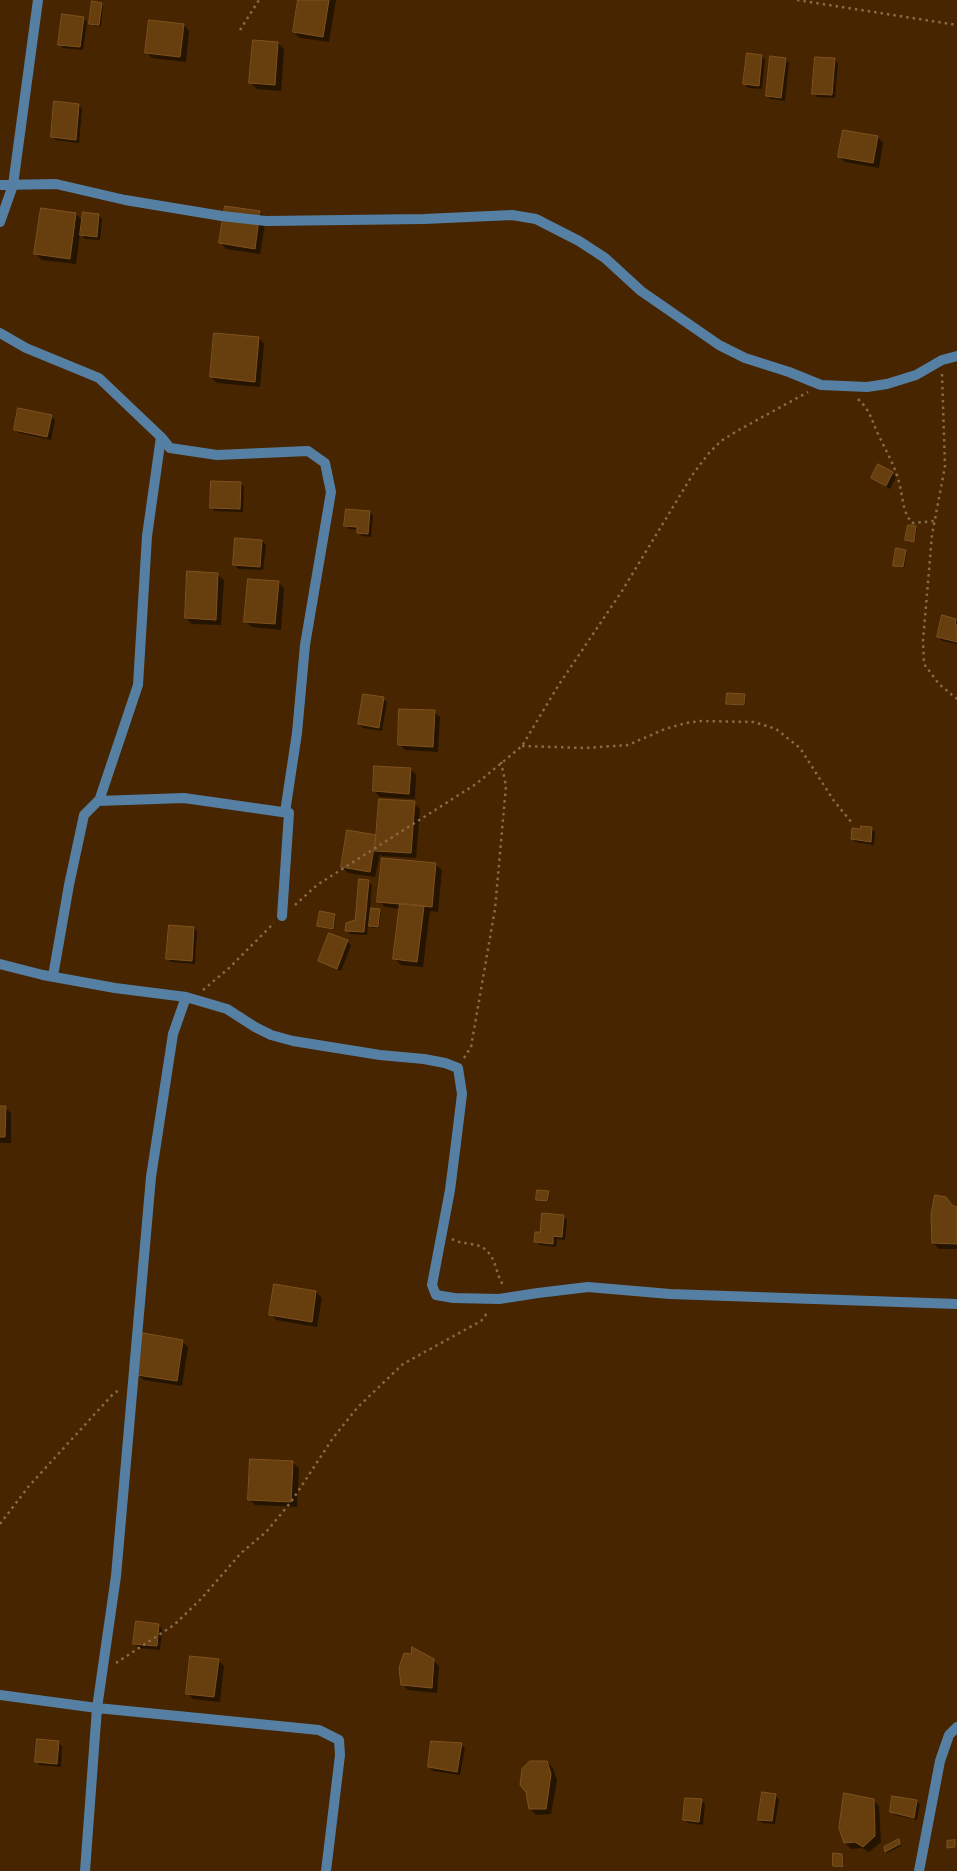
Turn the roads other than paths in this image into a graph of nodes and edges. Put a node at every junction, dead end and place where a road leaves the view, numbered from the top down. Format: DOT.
graph roads {
  1 [pos="38,0"];
  2 [pos="0,185"];
  3 [pos="13,185"];
  4 [pos="0,222"];
  5 [pos="0,333"];
  6 [pos="957,356"];
  7 [pos="161,437"];
  8 [pos="99,802"];
  9 [pos="285,812"];
  10 [pos="282,916"];
  11 [pos="0,964"];
  12 [pos="53,976"];
  13 [pos="190,998"];
  14 [pos="957,1304"];
  15 [pos="0,1695"];
  16 [pos="97,1708"];
  17 [pos="957,1727"];
  18 [pos="85,1871"];
  19 [pos="326,1871"];
  20 [pos="919,1871"];
  1 -- 3 [label="street"];
  2 -- 3 [label="street"];
  3 -- 4 [label="street"];
  3 -- 6 [label="street"];
  5 -- 7 [label="street"];
  7 -- 8 [label="street"];
  7 -- 9 [label="street"];
  8 -- 9 [label="street"];
  8 -- 12 [label="street"];
  9 -- 10 [label="street"];
  11 -- 12 [label="street"];
  12 -- 13 [label="street"];
  13 -- 14 [label="street"];
  13 -- 16 [label="street"];
  15 -- 16 [label="street"];
  16 -- 18 [label="street"];
  16 -- 19 [label="street"];
  17 -- 20 [label="street"];
}
